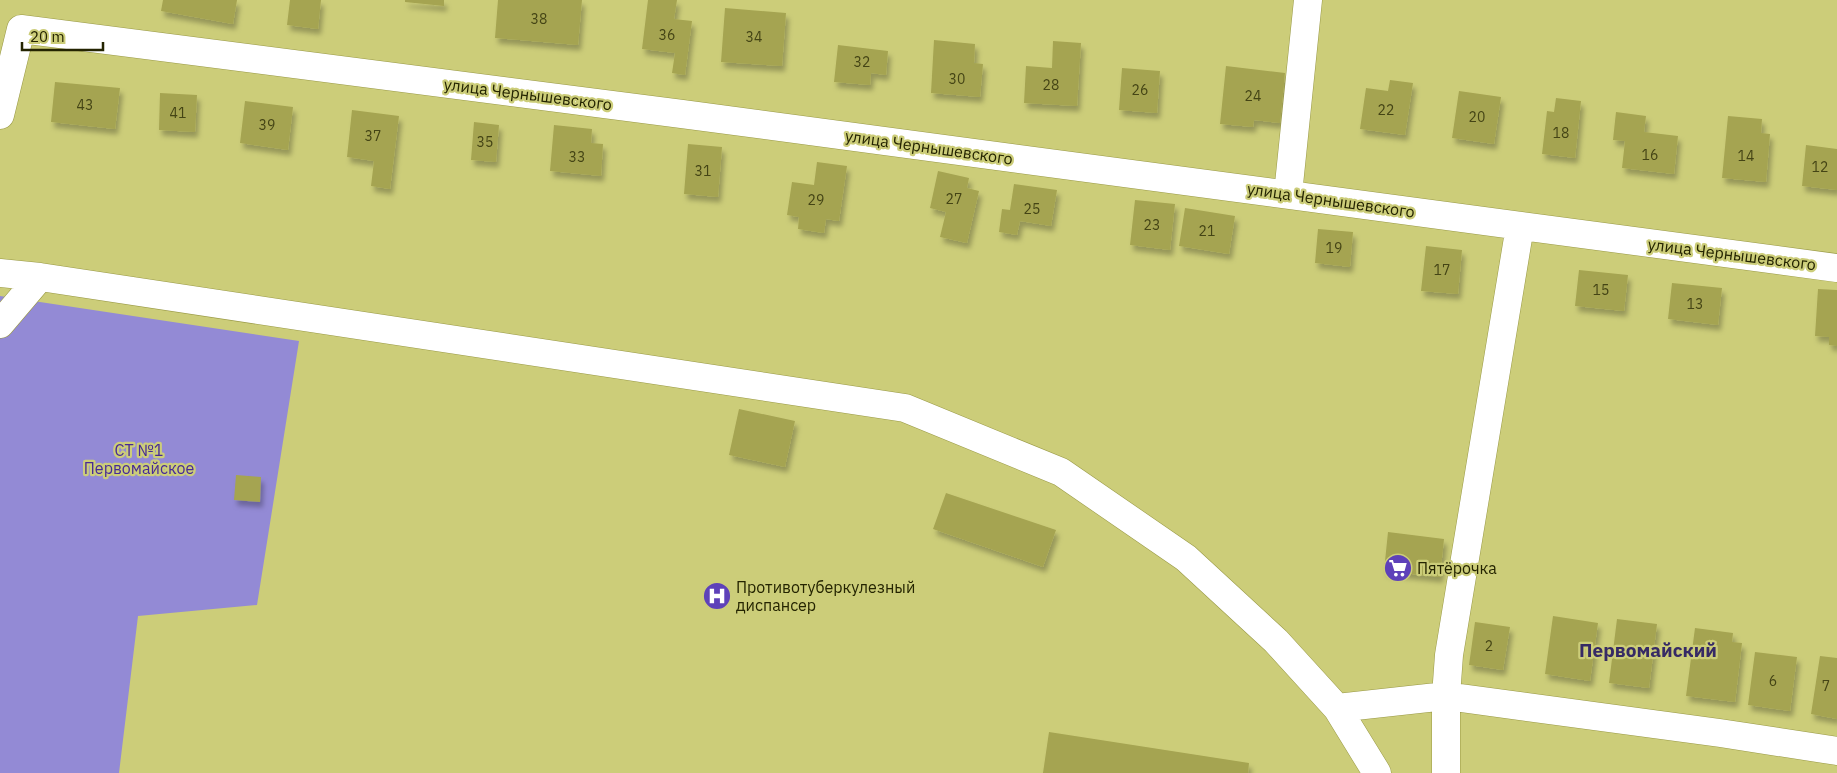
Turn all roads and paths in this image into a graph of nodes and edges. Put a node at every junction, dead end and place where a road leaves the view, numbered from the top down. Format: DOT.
graph roads {
  1 [pos="1308,0"];
  2 [pos="0,115"];
  3 [pos="1288,194"];
  4 [pos="1520,226"];
  5 [pos="1837,268"];
  6 [pos="0,273"];
  7 [pos="40,277"];
  8 [pos="0,324"];
  9 [pos="1446,696"];
  10 [pos="1337,708"];
  11 [pos="1837,751"];
  12 [pos="1377,773"];
  13 [pos="1446,773"];
  1 -- 3 [label="street"];
  2 -- 3 [label="street, улица Чернышевского"];
  3 -- 4 [label="street, улица Чернышевского"];
  4 -- 5 [label="street, улица Чернышевского"];
  4 -- 9 [label="street"];
  6 -- 7 [label="street"];
  7 -- 8 [label="street"];
  7 -- 10 [label="street"];
  9 -- 10 [label="street"];
  9 -- 11 [label="street"];
  9 -- 13 [label="street"];
  10 -- 12 [label="street"];
}
